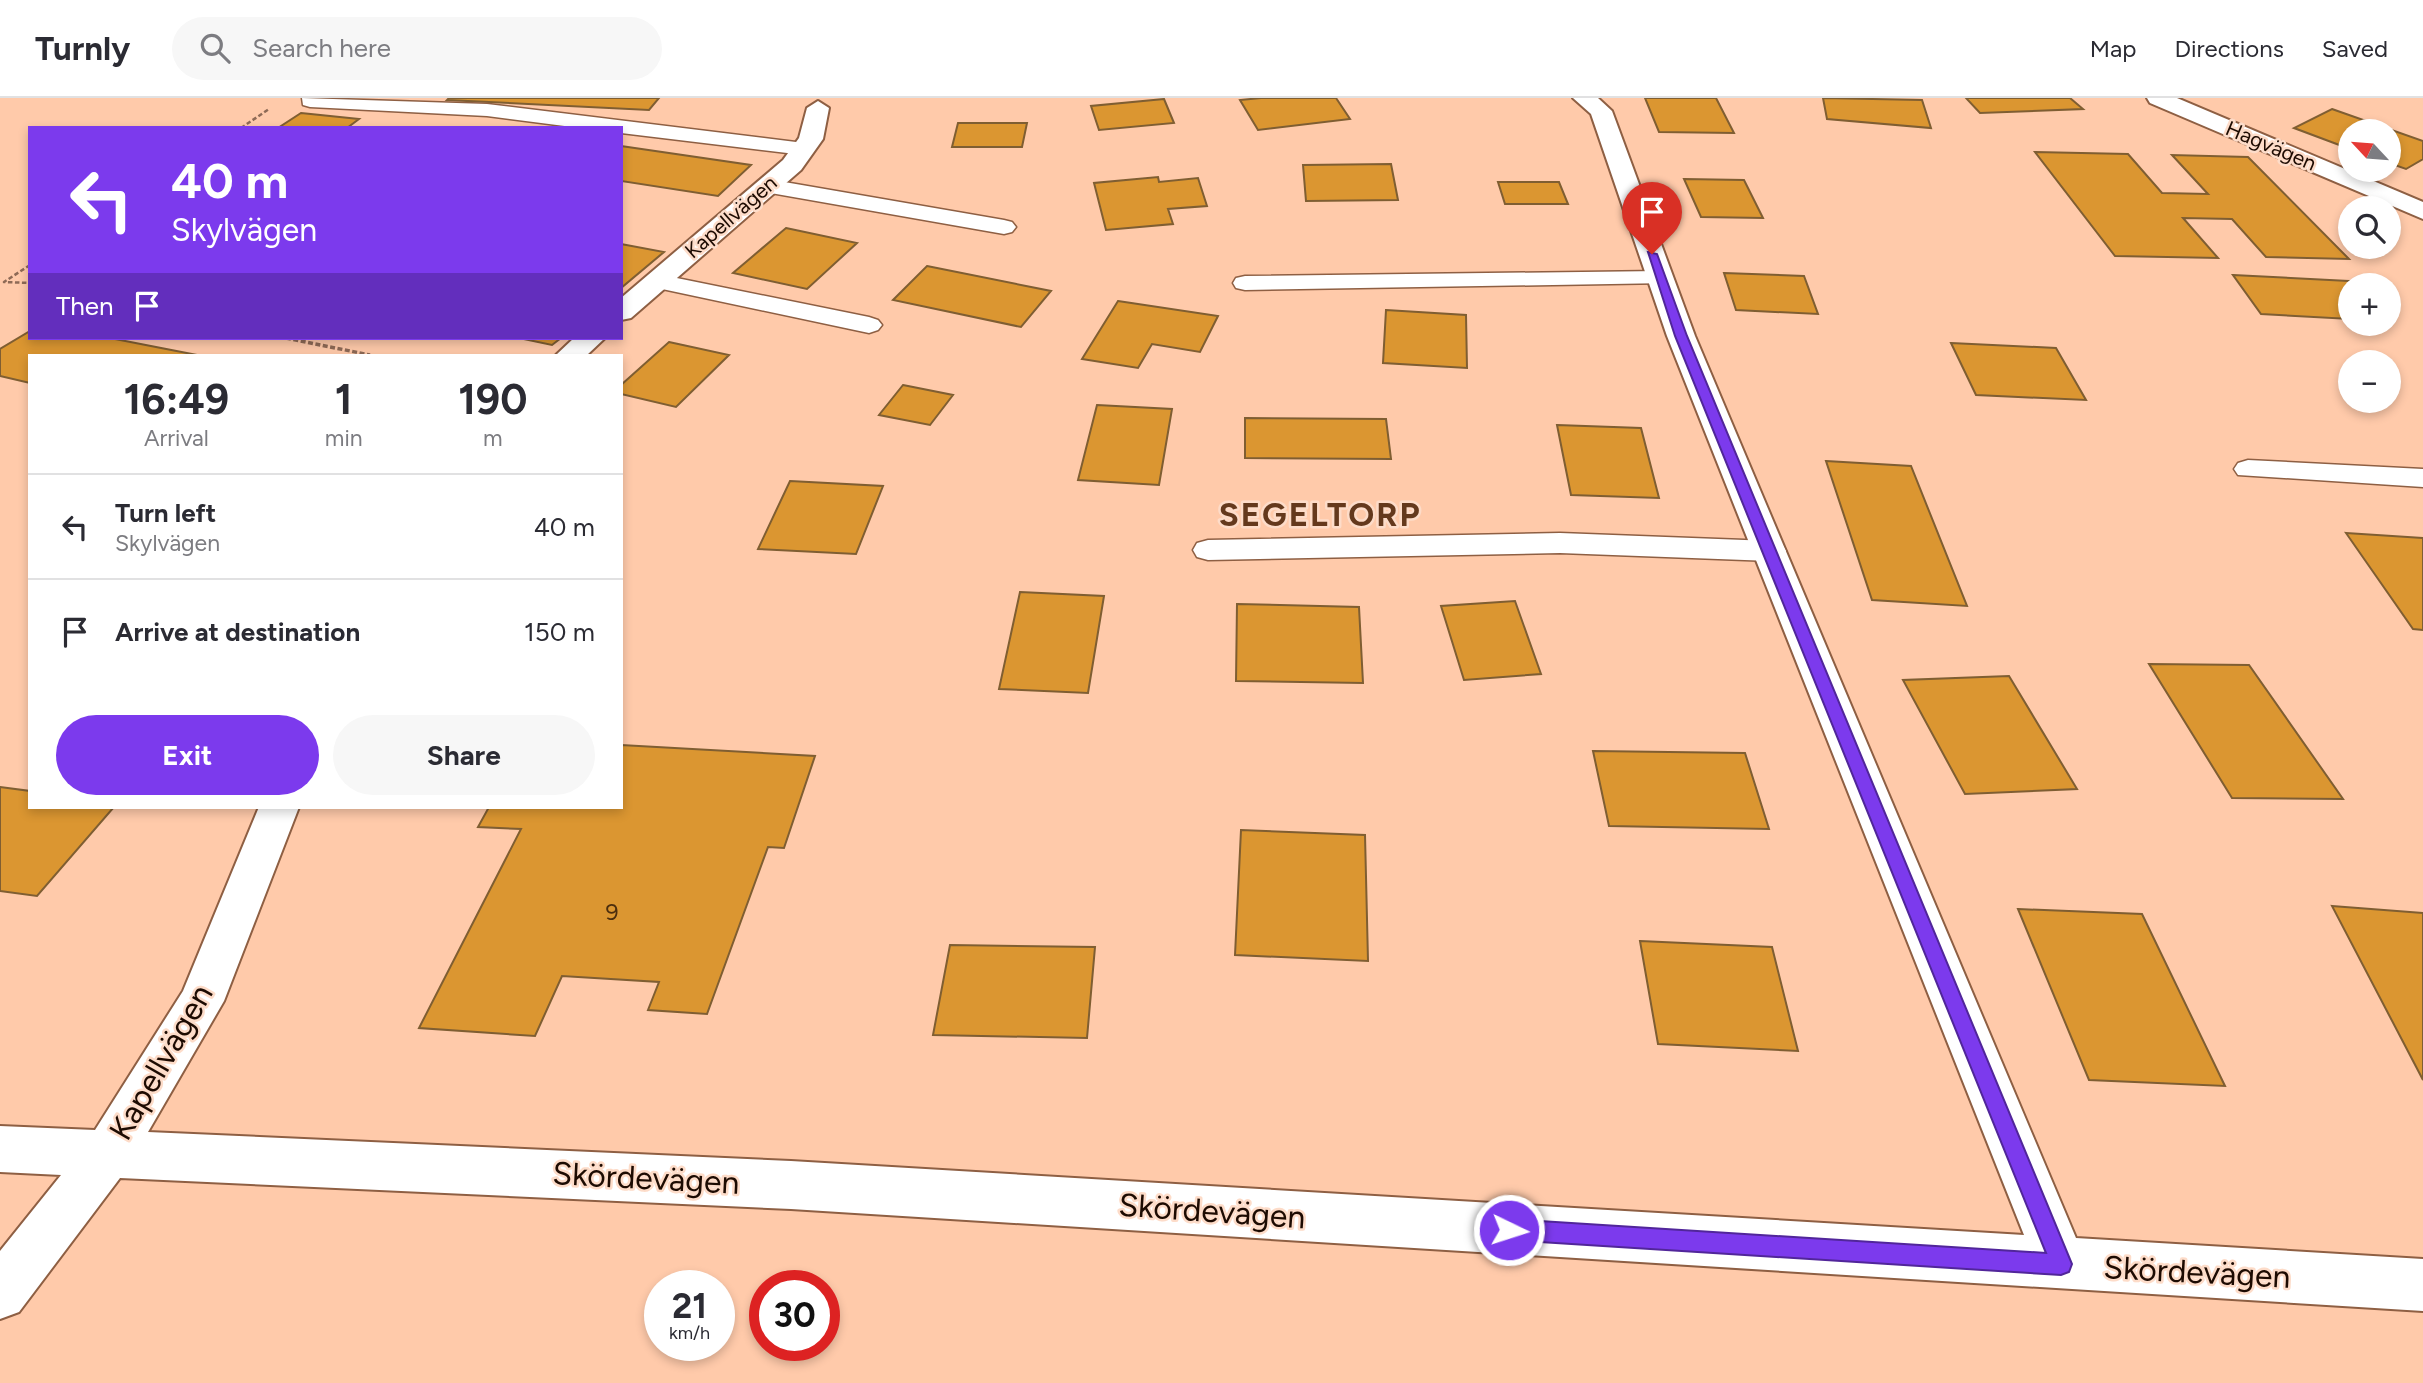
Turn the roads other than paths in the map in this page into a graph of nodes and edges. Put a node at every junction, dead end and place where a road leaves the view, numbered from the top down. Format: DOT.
graph roads {
  1 [pos="1584,98"];
  2 [pos="2158,98"];
  3 [pos="310,101"];
  4 [pos="818,108"];
  5 [pos="617,126"];
  6 [pos="623,127"];
  7 [pos="804,149"];
  8 [pos="767,186"];
  9 [pos="2423,211"];
  10 [pos="1004,227"];
  11 [pos="1660,278"];
  12 [pos="657,281"];
  13 [pos="1245,282"];
  14 [pos="623,310"];
  15 [pos="869,325"];
  16 [pos="589,340"];
  17 [pos="571,354"];
  18 [pos="2248,469"];
  19 [pos="2423,478"];
  20 [pos="1208,550"];
  21 [pos="1771,551"];
  22 [pos="278,809"];
  23 [pos="0,1149"];
  24 [pos="107,1154"];
  25 [pos="2061,1264"];
  26 [pos="2423,1284"];
  27 [pos="0,1293"];
  1 -- 11 [label="street"];
  2 -- 9 [label="street, Hagvägen"];
  3 -- 5 [label="lane"];
  4 -- 7 [label="street, Kapellvägen"];
  6 -- 7 [label="lane"];
  7 -- 8 [label="street, Kapellvägen"];
  8 -- 10 [label="lane"];
  8 -- 12 [label="street, Kapellvägen"];
  11 -- 13 [label="lane"];
  11 -- 21 [label="street"];
  12 -- 14 [label="street, Kapellvägen"];
  12 -- 15 [label="lane"];
  16 -- 17 [label="street"];
  18 -- 19 [label="lane"];
  20 -- 21 [label="lane"];
  21 -- 25 [label="street"];
  22 -- 24 [label="street, Kapellvägen"];
  23 -- 24 [label="street, Skördevägen"];
  24 -- 25 [label="street, Skördevägen"];
  24 -- 27 [label="street, Kapellvägen"];
  25 -- 26 [label="street, Skördevägen"];
}
